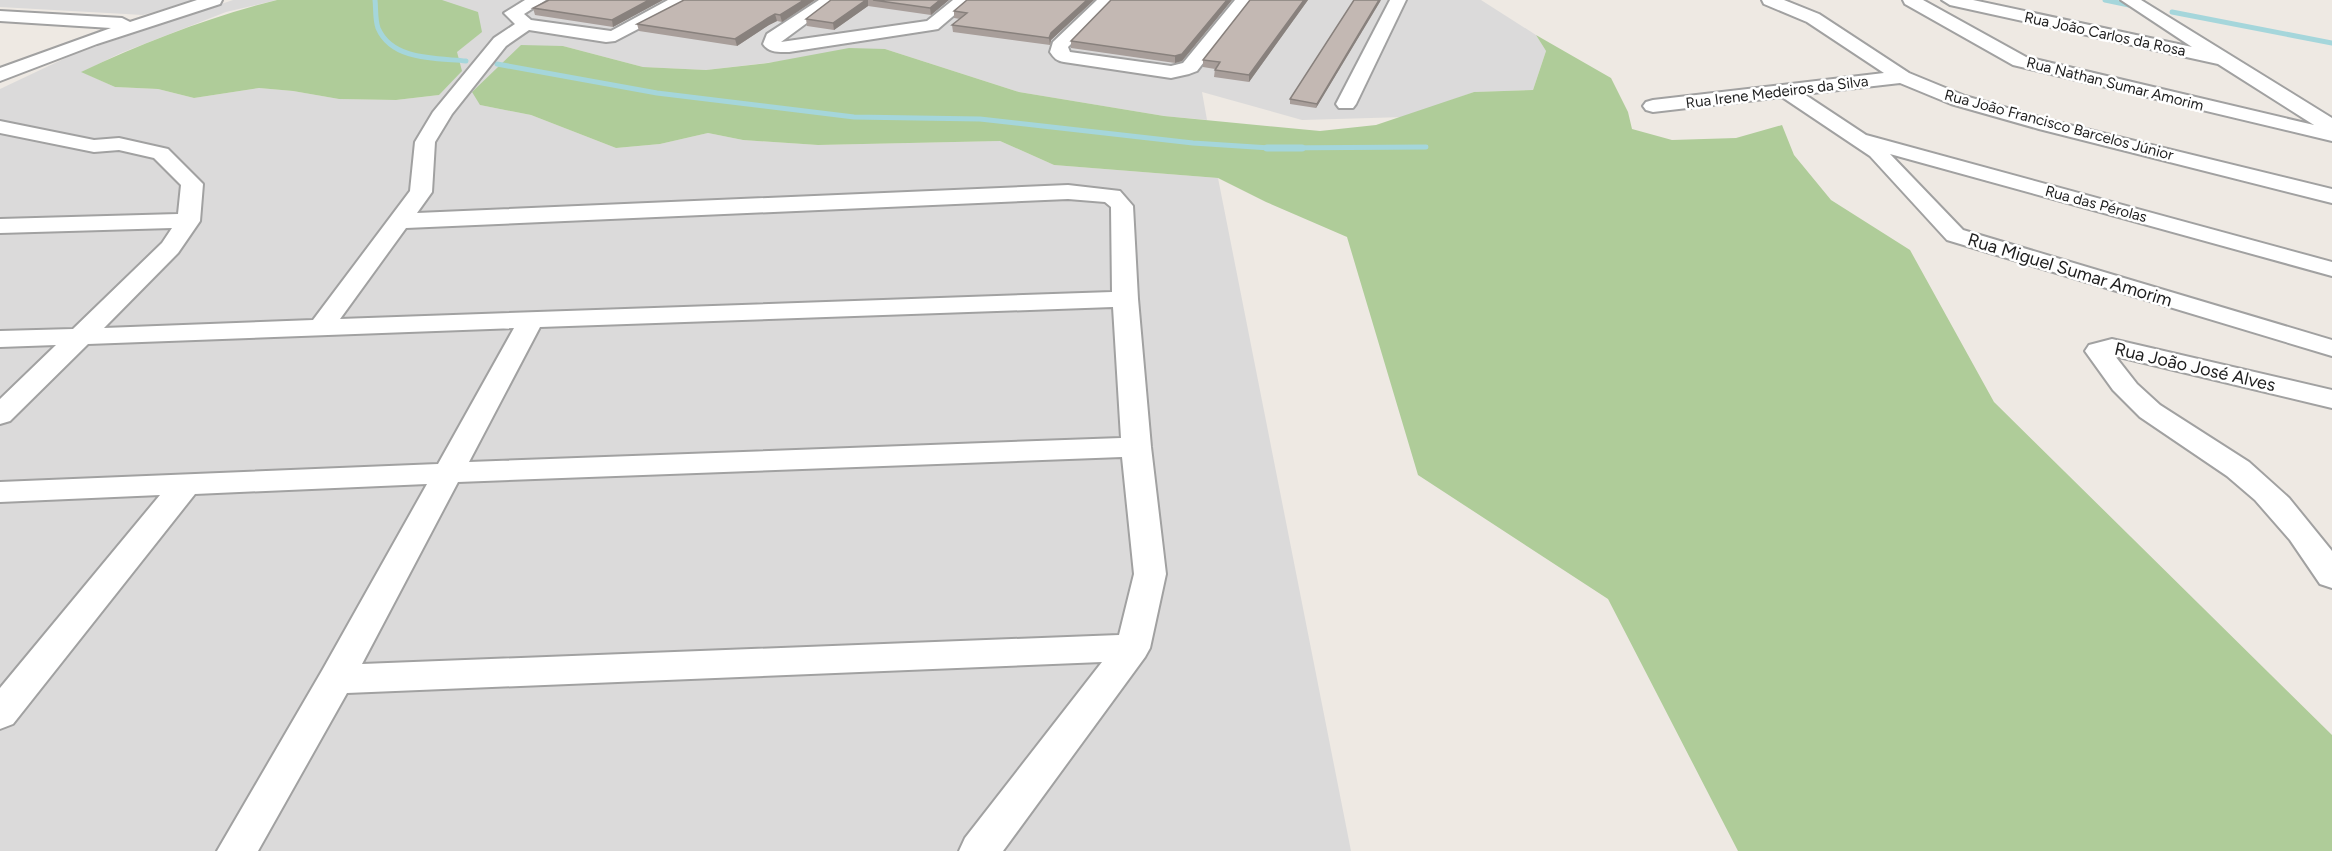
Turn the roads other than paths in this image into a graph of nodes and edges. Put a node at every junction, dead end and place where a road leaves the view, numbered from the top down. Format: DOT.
graph roads {
  1 [pos="214,0"];
  2 [pos="538,0"];
  3 [pos="680,0"];
  4 [pos="830,0"];
  5 [pos="964,0"];
  6 [pos="1107,0"];
  7 [pos="1244,0"];
  8 [pos="1398,0"];
  9 [pos="1815,0"];
  10 [pos="1911,0"];
  11 [pos="1950,0"];
  12 [pos="2129,0"];
  13 [pos="1774,2"];
  14 [pos="0,16"];
  15 [pos="136,24"];
  16 [pos="525,24"];
  17 [pos="52,55"];
  18 [pos="2226,60"];
  19 [pos="0,75"];
  20 [pos="1902,77"];
  21 [pos="1785,90"];
  22 [pos="0,93"];
  23 [pos="1346,104"];
  24 [pos="1653,106"];
  25 [pos="0,113"];
  26 [pos="0,127"];
  27 [pos="2332,127"];
  28 [pos="2332,135"];
  29 [pos="1860,139"];
  30 [pos="119,144"];
  31 [pos="2332,196"];
  32 [pos="189,221"];
  33 [pos="399,221"];
  34 [pos="0,226"];
  35 [pos="2332,269"];
  36 [pos="1125,299"];
  37 [pos="531,321"];
  38 [pos="321,327"];
  39 [pos="82,336"];
  40 [pos="0,339"];
  41 [pos="2332,348"];
  42 [pos="2332,399"];
  43 [pos="0,415"];
  44 [pos="1136,447"];
  45 [pos="449,473"];
  46 [pos="187,483"];
  47 [pos="0,492"];
  48 [pos="2332,576"];
  49 [pos="1133,648"];
  50 [pos="336,679"];
  51 [pos="0,714"];
  52 [pos="237,851"];
  53 [pos="979,851"];
  1 -- 15 [label="street"];
  2 -- 16 [label="street"];
  3 -- 16 [label="street"];
  4 -- 5 [label="street"];
  6 -- 7 [label="street"];
  8 -- 23 [label="street"];
  9 -- 13 [label="street"];
  10 -- 28 [label="street, Rua Nathan Sumar Amorim"];
  11 -- 18 [label="street, Rua João Carlos da Rosa"];
  12 -- 18 [label="street"];
  13 -- 20 [label="street, Rua João Francisco Barcelos Júnior"];
  14 -- 15 [label="street"];
  15 -- 17 [label="street"];
  16 -- 33 [label="street"];
  17 -- 19 [label="street"];
  17 -- 22 [label="street"];
  18 -- 27 [label="street"];
  20 -- 21 [label="street, Rua Irene Medeiros da Silva"];
  20 -- 31 [label="street, Rua João Francisco Barcelos Júnior"];
  21 -- 24 [label="street, Rua Irene Medeiros da Silva"];
  21 -- 29 [label="street, Rua Miguel Sumar Amorim"];
  25 -- 30 [label="street"];
  26 -- 30 [label="street"];
  29 -- 35 [label="street, Rua das Pérolas"];
  29 -- 41 [label="street, Rua Miguel Sumar Amorim"];
  30 -- 32 [label="street"];
  32 -- 34 [label="street"];
  32 -- 39 [label="street"];
  33 -- 36 [label="street"];
  33 -- 38 [label="street"];
  36 -- 37 [label="street"];
  36 -- 44 [label="street"];
  37 -- 38 [label="street"];
  37 -- 45 [label="street"];
  38 -- 39 [label="street"];
  39 -- 40 [label="street"];
  39 -- 43 [label="street"];
  42 -- 48 [label="street, Rua João José Alves"];
  44 -- 45 [label="street"];
  44 -- 49 [label="street"];
  45 -- 46 [label="street"];
  45 -- 50 [label="street"];
  46 -- 47 [label="street"];
  46 -- 51 [label="street"];
  49 -- 50 [label="street"];
  49 -- 53 [label="street"];
  50 -- 52 [label="street"];
}
